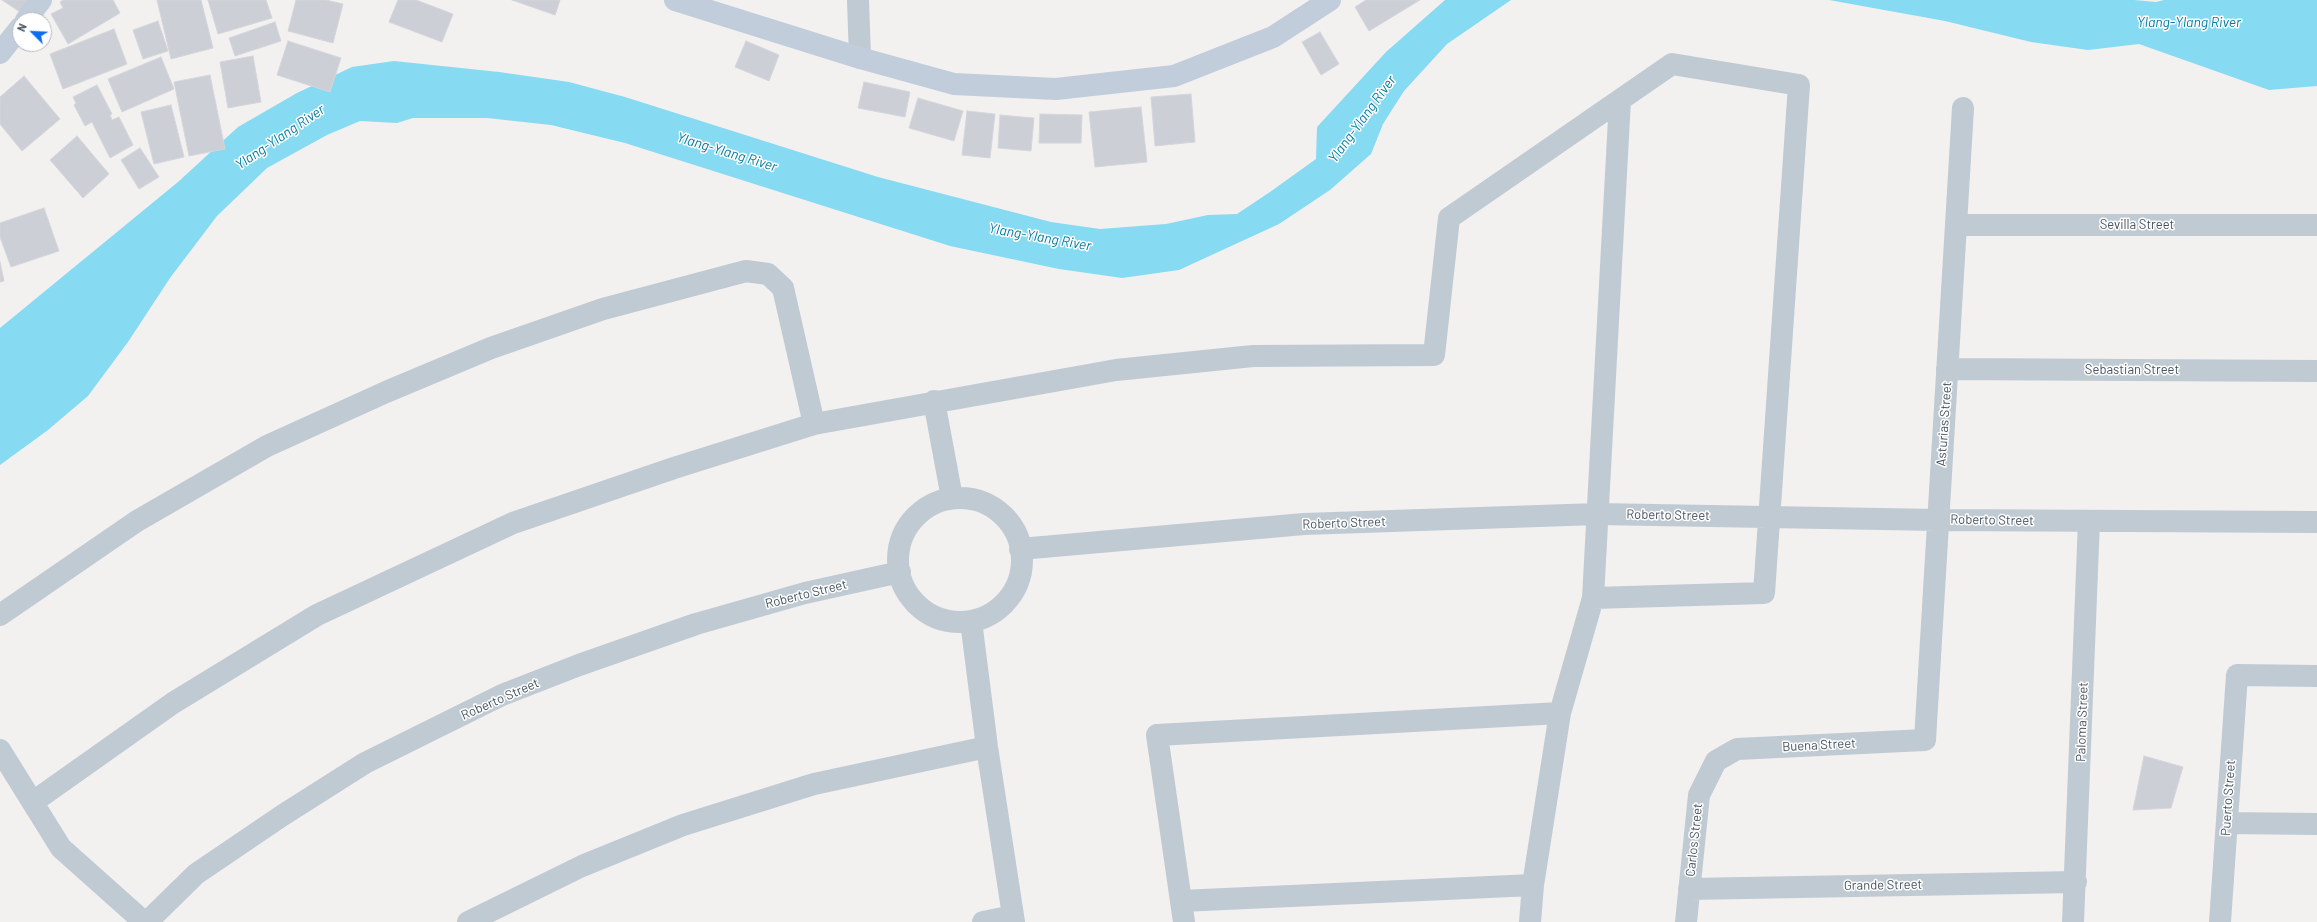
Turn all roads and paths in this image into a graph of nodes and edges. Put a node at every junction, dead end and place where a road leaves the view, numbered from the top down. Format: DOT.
graph roads {
  1 [pos="41,0"];
  2 [pos="675,0"];
  3 [pos="858,0"];
  4 [pos="1330,0"];
  5 [pos="32,12"];
  6 [pos="12,38"];
  7 [pos="0,53"];
  8 [pos="860,58"];
  9 [pos="1620,100"];
  10 [pos="1963,108"];
  11 [pos="1956,225"];
  12 [pos="2317,225"];
  13 [pos="1947,369"];
  14 [pos="2317,371"];
  15 [pos="934,401"];
  16 [pos="814,424"];
  17 [pos="952,498"];
  18 [pos="1597,514"];
  19 [pos="1769,517"];
  20 [pos="1938,520"];
  21 [pos="2089,521"];
  22 [pos="2317,522"];
  23 [pos="1020,549"];
  24 [pos="900,572"];
  25 [pos="1593,598"];
  26 [pos="0,615"];
  27 [pos="971,621"];
  28 [pos="2317,676"];
  29 [pos="1560,712"];
  30 [pos="1925,740"];
  31 [pos="987,748"];
  32 [pos="0,750"];
  33 [pos="1716,761"];
  34 [pos="33,802"];
  35 [pos="2227,823"];
  36 [pos="2317,824"];
  37 [pos="2076,882"];
  38 [pos="1533,885"];
  39 [pos="1689,889"];
  40 [pos="1183,912"];
  41 [pos="1014,919"];
  42 [pos="144,922"];
  43 [pos="147,922"];
  44 [pos="468,922"];
  45 [pos="983,922"];
  46 [pos="1530,922"];
  47 [pos="1686,922"];
  48 [pos="2074,922"];
  49 [pos="2220,922"];
  1 -- 5 [label="street"];
  2 -- 8 [label="street"];
  3 -- 8 [label="street"];
  4 -- 8 [label="street"];
  6 -- 7 [label="street"];
  9 -- 15 [label="street"];
  9 -- 18 [label="street"];
  9 -- 19 [label="street"];
  10 -- 11 [label="street, Asturias Street"];
  11 -- 12 [label="street, Sevilla Street"];
  11 -- 13 [label="street, Asturias Street"];
  13 -- 14 [label="street, Sebastian Street"];
  13 -- 20 [label="street, Asturias Street"];
  15 -- 16 [label="street"];
  15 -- 17 [label="street"];
  16 -- 26 [label="street"];
  16 -- 34 [label="street"];
  17 -- 23 [label="street"];
  17 -- 24 [label="street"];
  18 -- 19 [label="street, Roberto Street"];
  18 -- 23 [label="street, Roberto Street"];
  18 -- 25 [label="street"];
  19 -- 20 [label="street, Roberto Street"];
  19 -- 25 [label="street"];
  20 -- 21 [label="street, Roberto Street"];
  20 -- 30 [label="street, Asturias Street"];
  21 -- 22 [label="street, Roberto Street"];
  21 -- 37 [label="street, Paloma Street"];
  23 -- 27 [label="street"];
  24 -- 27 [label="street"];
  24 -- 43 [label="street, Roberto Street"];
  25 -- 29 [label="street"];
  27 -- 31 [label="street"];
  28 -- 35 [label="street, Puerto Street"];
  29 -- 38 [label="street"];
  29 -- 40 [label="street"];
  30 -- 33 [label="street, Buena Street"];
  31 -- 41 [label="street"];
  31 -- 44 [label="street"];
  32 -- 34 [label="street"];
  33 -- 39 [label="street, Carlos Street"];
  34 -- 42 [label="street"];
  35 -- 36 [label="street"];
  35 -- 49 [label="street, Puerto Street"];
  37 -- 39 [label="street, Grande Street"];
  37 -- 48 [label="street, Paloma Street"];
  38 -- 40 [label="street"];
  38 -- 46 [label="street"];
  39 -- 47 [label="street, Carlos Street"];
  41 -- 45 [label="street"];
}
